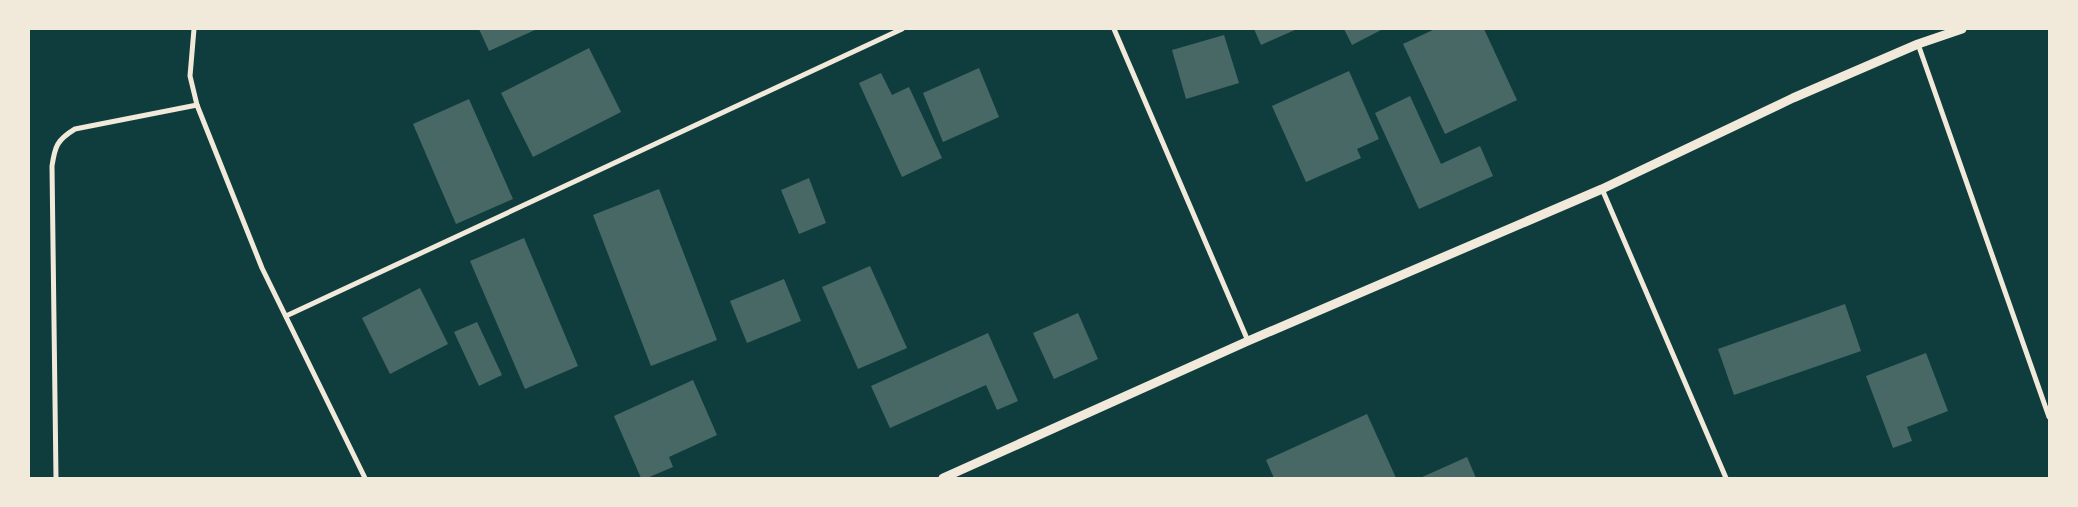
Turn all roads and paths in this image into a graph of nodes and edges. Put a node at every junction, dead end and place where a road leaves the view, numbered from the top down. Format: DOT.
graph roads {
  1 [pos="194,29"];
  2 [pos="902,29"];
  3 [pos="1114,29"];
  4 [pos="1962,29"];
  5 [pos="1918,44"];
  6 [pos="197,105"];
  7 [pos="1602,190"];
  8 [pos="286,316"];
  9 [pos="1248,341"];
  10 [pos="2049,417"];
  11 [pos="56,478"];
  12 [pos="365,478"];
  13 [pos="943,478"];
  14 [pos="1726,478"];
  1 -- 6 [label="street"];
  2 -- 8 [label="street"];
  3 -- 9 [label="street"];
  4 -- 5 [label="street"];
  5 -- 7 [label="street"];
  5 -- 10 [label="street"];
  6 -- 8 [label="street"];
  6 -- 11 [label="street"];
  7 -- 9 [label="street"];
  7 -- 14 [label="street"];
  8 -- 12 [label="street"];
  9 -- 13 [label="street"];
}
